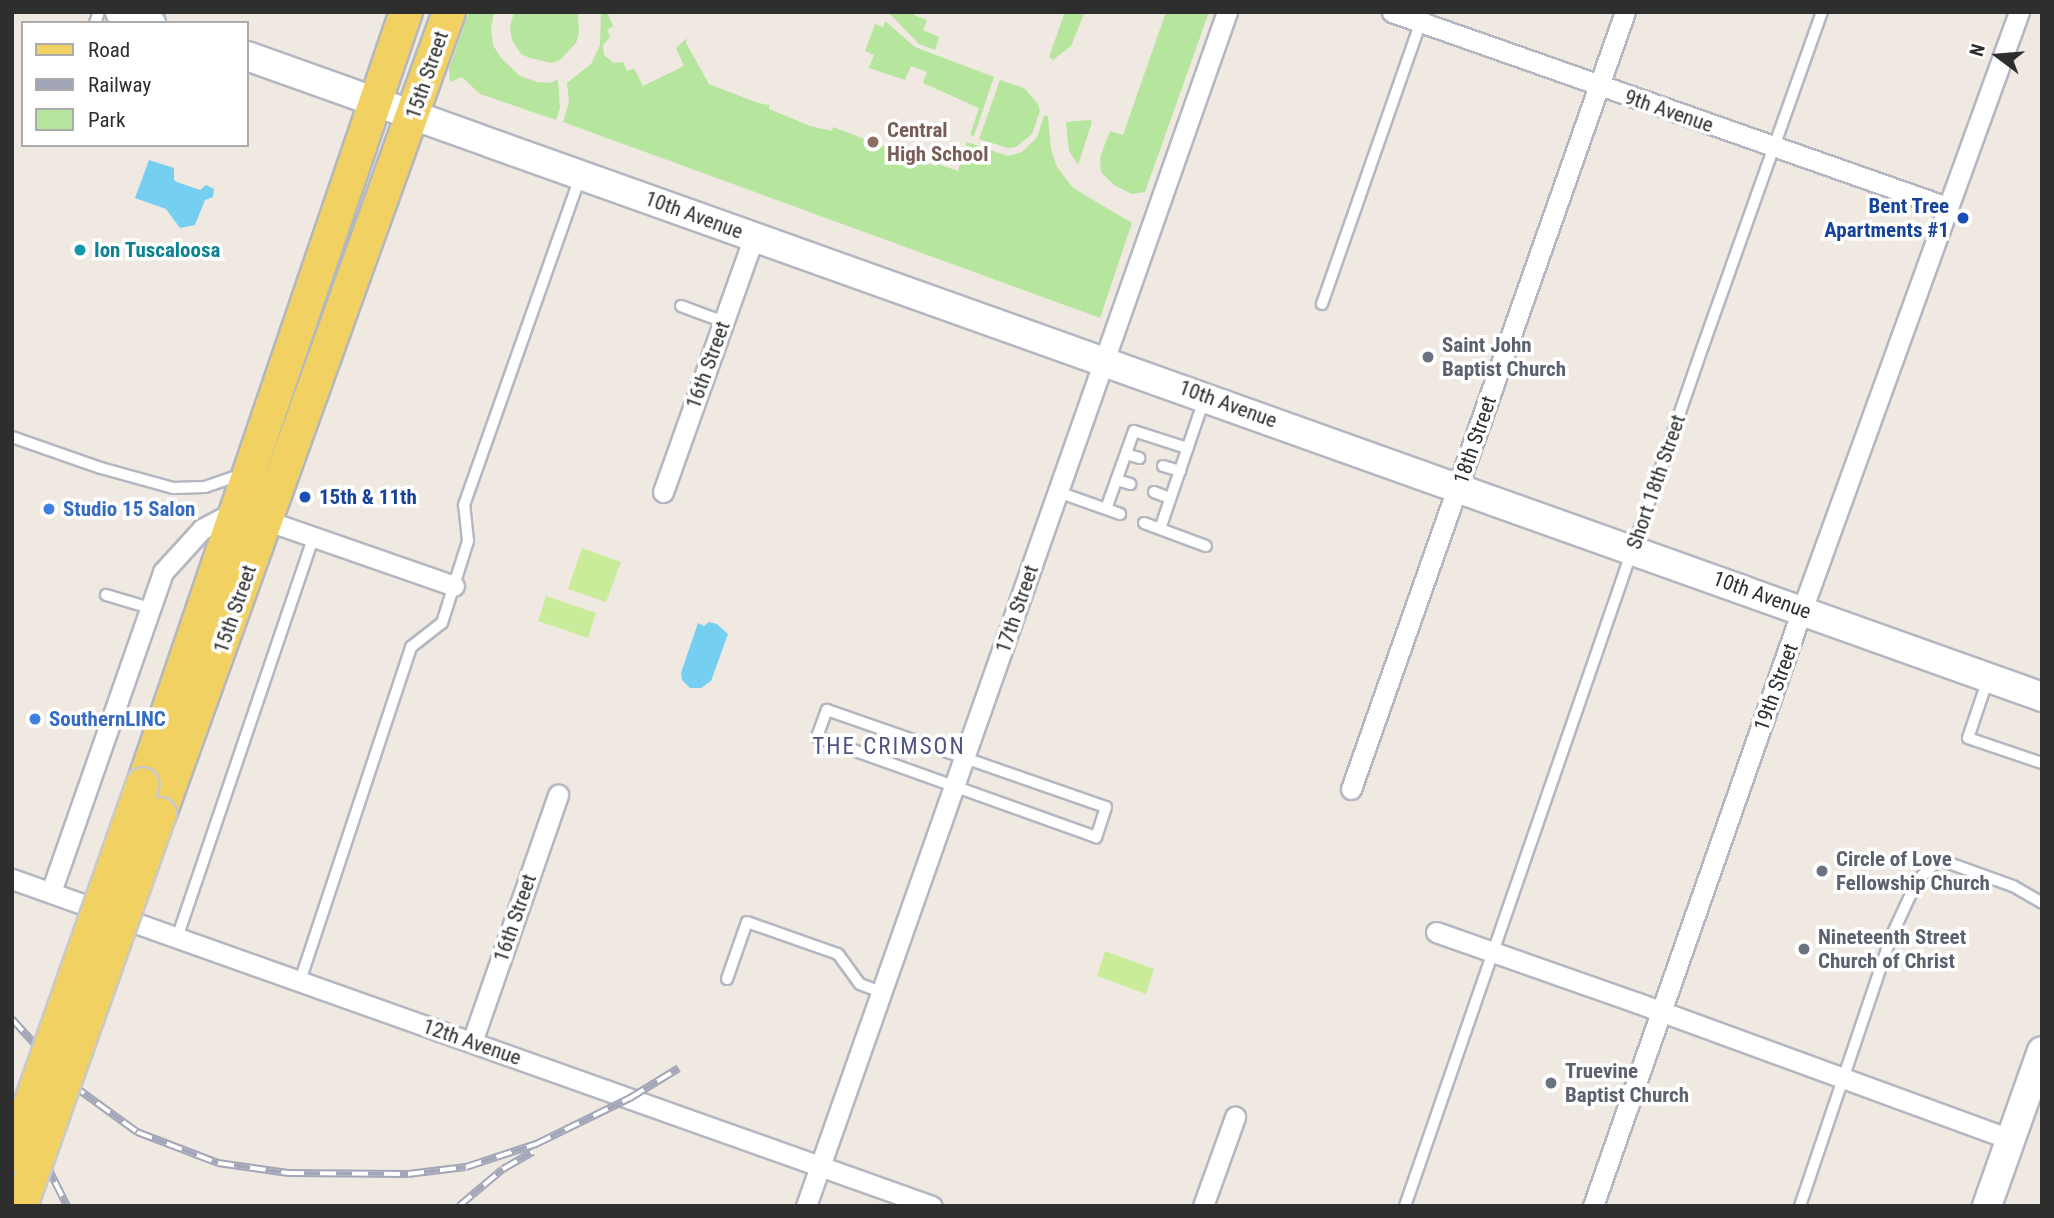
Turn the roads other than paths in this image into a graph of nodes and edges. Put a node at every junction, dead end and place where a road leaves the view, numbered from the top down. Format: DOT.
graph roads {
  1 [pos="120,12"];
  2 [pos="406,12"];
  3 [pos="449,12"];
  4 [pos="1227,12"];
  5 [pos="1392,12"];
  6 [pos="1625,12"];
  7 [pos="1822,12"];
  8 [pos="2018,12"];
  9 [pos="1422,17"];
  10 [pos="145,21"];
  11 [pos="248,56"];
  12 [pos="1598,87"];
  13 [pos="375,100"];
  14 [pos="413,115"];
  15 [pos="1776,146"];
  16 [pos="581,174"];
  17 [pos="1947,207"];
  18 [pos="754,237"];
  19 [pos="1322,304"];
  20 [pos="681,306"];
  21 [pos="724,322"];
  22 [pos="1104,360"];
  23 [pos="1206,396"];
  24 [pos="12,437"];
  25 [pos="1187,448"];
  26 [pos="1126,454"];
  27 [pos="1139,458"];
  28 [pos="1163,466"];
  29 [pos="1180,471"];
  30 [pos="249,472"];
  31 [pos="1117,480"];
  32 [pos="1130,484"];
  33 [pos="1458,486"];
  34 [pos="663,492"];
  35 [pos="1058,492"];
  36 [pos="1154,492"];
  37 [pos="1170,498"];
  38 [pos="1106,509"];
  39 [pos="1120,514"];
  40 [pos="251,515"];
  41 [pos="1144,523"];
  42 [pos="1160,529"];
  43 [pos="313,538"];
  44 [pos="1206,546"];
  45 [pos="1633,549"];
  46 [pos="454,586"];
  47 [pos="106,595"];
  48 [pos="150,608"];
  49 [pos="1802,610"];
  50 [pos="1989,678"];
  51 [pos="2042,697"];
  52 [pos="966,758"];
  53 [pos="2042,763"];
  54 [pos="955,787"];
  55 [pos="1351,789"];
  56 [pos="558,795"];
  57 [pos="12,878"];
  58 [pos="51,892"];
  59 [pos="2042,903"];
  60 [pos="1436,932"];
  61 [pos="177,939"];
  62 [pos="1494,952"];
  63 [pos="727,979"];
  64 [pos="300,981"];
  65 [pos="881,992"];
  66 [pos="1662,1012"];
  67 [pos="472,1042"];
  68 [pos="2042,1051"];
  69 [pos="1842,1079"];
  70 [pos="1235,1117"];
  71 [pos="2009,1139"];
  72 [pos="12,1155"];
  73 [pos="820,1166"];
  74 [pos="21,1206"];
  75 [pos="806,1206"];
  76 [pos="932,1206"];
  77 [pos="1203,1206"];
  78 [pos="1405,1206"];
  79 [pos="1593,1206"];
  80 [pos="1800,1206"];
  81 [pos="1987,1206"];
  1 -- 10 [label="main road"];
  2 -- 13 [label="main road, 15th Street"];
  3 -- 14 [label="main road, 15th Street"];
  4 -- 22 [label="street, 17th Street"];
  5 -- 9 [label="street, 9th Avenue"];
  6 -- 12 [label="street, 18th Street"];
  7 -- 15 [label="lane, Short 18th Street"];
  8 -- 17 [label="street, 19th Street"];
  9 -- 12 [label="street, 9th Avenue"];
  9 -- 19 [label="lane"];
  11 -- 13 [label="main road, 10th Avenue"];
  12 -- 15 [label="street, 9th Avenue"];
  12 -- 33 [label="street, 18th Street"];
  13 -- 14 [label="main road, 10th Avenue"];
  13 -- 30 [label="main road, 15th Street"];
  14 -- 16 [label="main road, 10th Avenue"];
  14 -- 40 [label="main road, 15th Street"];
  15 -- 17 [label="street, 9th Avenue"];
  15 -- 45 [label="lane, Short 18th Street"];
  16 -- 18 [label="main road, 10th Avenue"];
  16 -- 46 [label="lane"];
  17 -- 49 [label="street, 19th Street"];
  18 -- 21 [label="street, 16th Street"];
  18 -- 22 [label="main road, 10th Avenue"];
  20 -- 21 [label="lane"];
  21 -- 34 [label="street, 16th Street"];
  22 -- 23 [label="main road, 10th Avenue"];
  22 -- 35 [label="street, 17th Street"];
  23 -- 25 [label="lane"];
  23 -- 33 [label="main road, 10th Avenue"];
  24 -- 30 [label="lane"];
  25 -- 26 [label="lane"];
  25 -- 29 [label="lane"];
  26 -- 27 [label="lane"];
  26 -- 31 [label="lane"];
  28 -- 29 [label="lane"];
  29 -- 37 [label="lane"];
  30 -- 40 [label="main road, 15th Street"];
  31 -- 32 [label="lane"];
  31 -- 38 [label="lane"];
  33 -- 45 [label="main road, 10th Avenue"];
  33 -- 55 [label="street, 18th Street"];
  35 -- 38 [label="lane"];
  35 -- 52 [label="street, 17th Street"];
  36 -- 37 [label="lane"];
  37 -- 42 [label="lane"];
  38 -- 39 [label="lane"];
  40 -- 43 [label="street"];
  40 -- 48 [label="street"];
  40 -- 72 [label="main road, 15th Street, bridge"];
  40 -- 74 [label="main road, 15th Street, bridge"];
  41 -- 42 [label="lane"];
  42 -- 44 [label="lane"];
  43 -- 46 [label="street"];
  43 -- 61 [label="lane"];
  45 -- 49 [label="main road, 10th Avenue"];
  45 -- 62 [label="lane, Short 18th Street"];
  46 -- 64 [label="lane"];
  47 -- 48 [label="lane"];
  48 -- 58 [label="street"];
  49 -- 50 [label="main road, 10th Avenue"];
  49 -- 66 [label="street, 19th Street"];
  50 -- 51 [label="main road, 10th Avenue"];
  50 -- 53 [label="lane"];
  52 -- 54 [label="street, 17th Street"];
  52 -- 54 [label="lane"];
  52 -- 54 [label="lane"];
  54 -- 65 [label="street, 17th Street"];
  56 -- 67 [label="street, 16th Street"];
  57 -- 58 [label="street, 12th Avenue"];
  58 -- 61 [label="street, 12th Avenue"];
  59 -- 69 [label="lane"];
  60 -- 62 [label="street"];
  61 -- 64 [label="street, 12th Avenue"];
  62 -- 66 [label="street"];
  62 -- 78 [label="lane, Short 18th Street"];
  63 -- 65 [label="lane"];
  64 -- 67 [label="street, 12th Avenue"];
  65 -- 73 [label="street, 17th Street"];
  66 -- 69 [label="street"];
  66 -- 79 [label="street, 19th Street"];
  67 -- 73 [label="street, 12th Avenue"];
  68 -- 71 [label="main road"];
  69 -- 71 [label="street"];
  69 -- 80 [label="lane"];
  70 -- 77 [label="street"];
  71 -- 81 [label="main road"];
  73 -- 75 [label="street, 17th Street"];
  73 -- 76 [label="street, 12th Avenue"];
}
